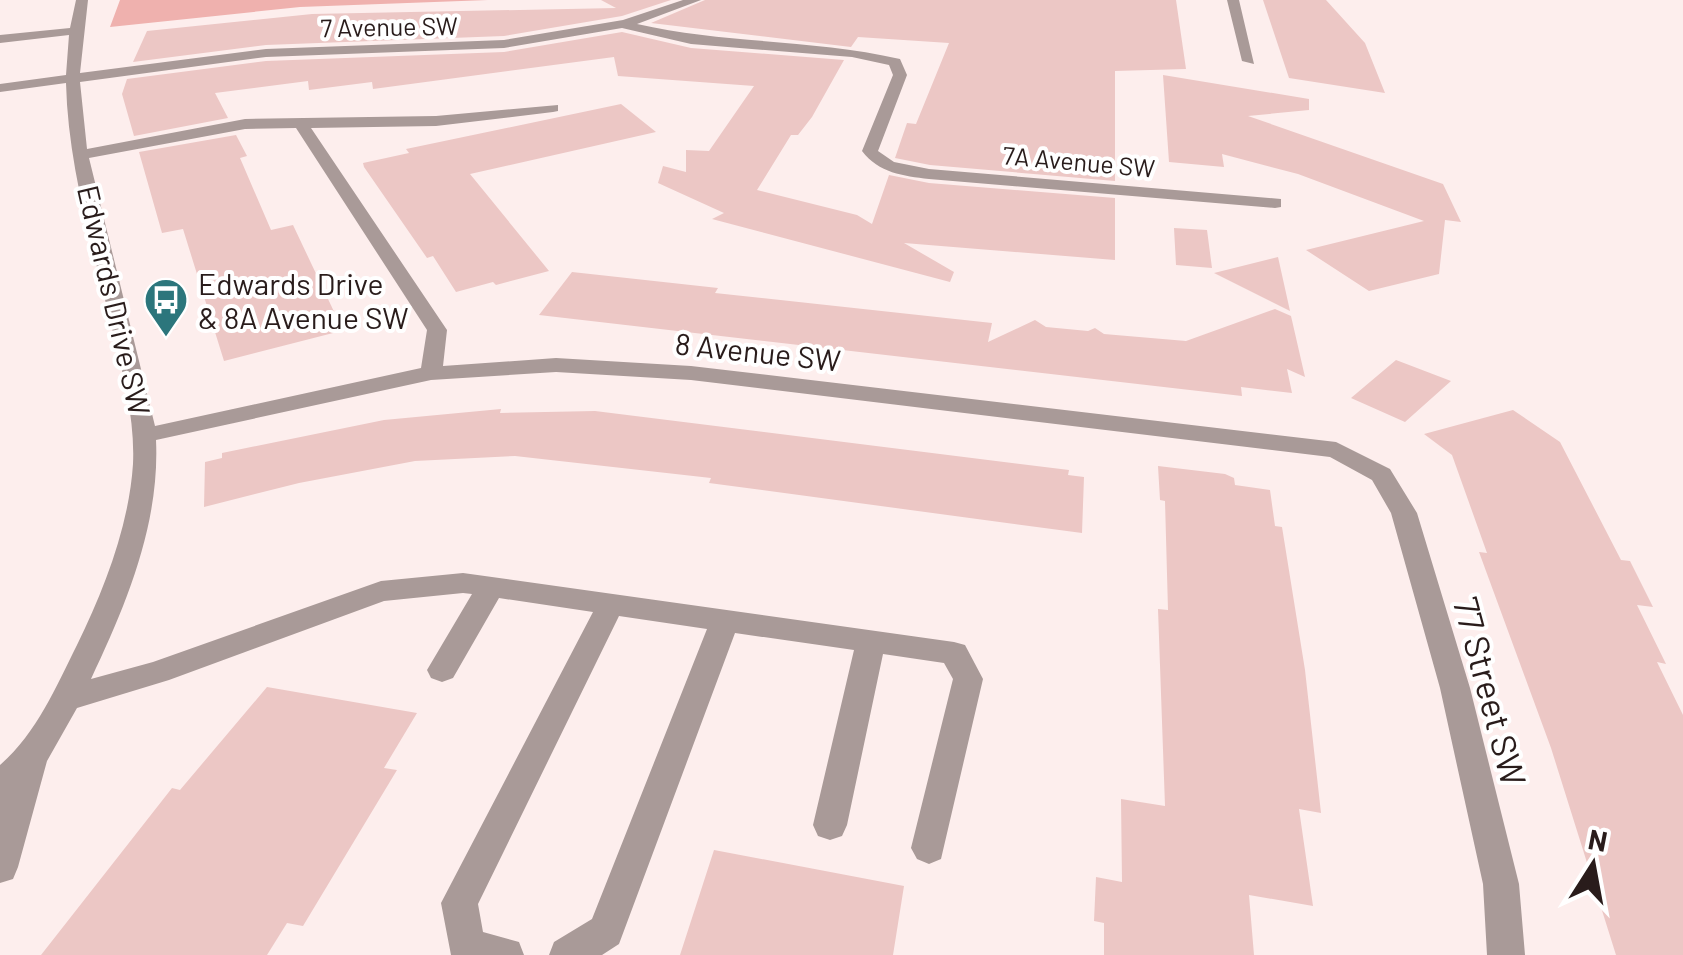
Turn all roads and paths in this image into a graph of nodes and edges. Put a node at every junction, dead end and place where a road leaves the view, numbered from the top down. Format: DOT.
graph roads {
  1 [pos="82,0"];
  2 [pos="695,0"];
  3 [pos="1233,0"];
  4 [pos="622,24"];
  5 [pos="75,31"];
  6 [pos="0,39"];
  7 [pos="1248,61"];
  8 [pos="74,78"];
  9 [pos="0,88"];
  10 [pos="553,108"];
  11 [pos="301,124"];
  12 [pos="80,155"];
  13 [pos="880,163"];
  14 [pos="1275,203"];
  15 [pos="431,373"];
  16 [pos="146,435"];
  17 [pos="1363,462"];
  18 [pos="491,587"];
  19 [pos="611,604"];
  20 [pos="725,620"];
  21 [pos="871,641"];
  22 [pos="442,670"];
  23 [pos="66,700"];
  24 [pos="31,758"];
  25 [pos="0,786"];
  26 [pos="830,826"];
  27 [pos="929,848"];
  28 [pos="0,866"];
  29 [pos="505,955"];
  30 [pos="568,955"];
  31 [pos="1506,955"];
  1 -- 5 [label="street, Edwards Drive SW"];
  2 -- 4 [label="street"];
  3 -- 7 [label="street"];
  4 -- 8 [label="street, 7 Avenue SW"];
  4 -- 13 [label="street, 7 Avenue SW"];
  5 -- 6 [label="street"];
  5 -- 8 [label="street, Edwards Drive SW"];
  8 -- 9 [label="street, 7 Avenue SW"];
  8 -- 12 [label="street, Edwards Drive SW"];
  10 -- 11 [label="street"];
  11 -- 12 [label="street"];
  11 -- 15 [label="street"];
  12 -- 16 [label="street, Edwards Drive SW"];
  13 -- 14 [label="street, 7A Avenue SW"];
  15 -- 16 [label="street, 8 Avenue SW"];
  15 -- 17 [label="street, 8 Avenue SW"];
  16 -- 23 [label="street, Edwards Drive SW"];
  17 -- 31 [label="street, 77 Street SW"];
  18 -- 19 [label="street"];
  18 -- 22 [label="street"];
  18 -- 23 [label="street"];
  19 -- 20 [label="street"];
  19 -- 29 [label="street"];
  20 -- 21 [label="street"];
  20 -- 30 [label="street"];
  21 -- 26 [label="street"];
  21 -- 27 [label="street"];
  23 -- 24 [label="street, Edwards Drive SW"];
  24 -- 25 [label="street, Edwards Drive SW"];
  24 -- 28 [label="street, Edwards Drive SW"];
}
